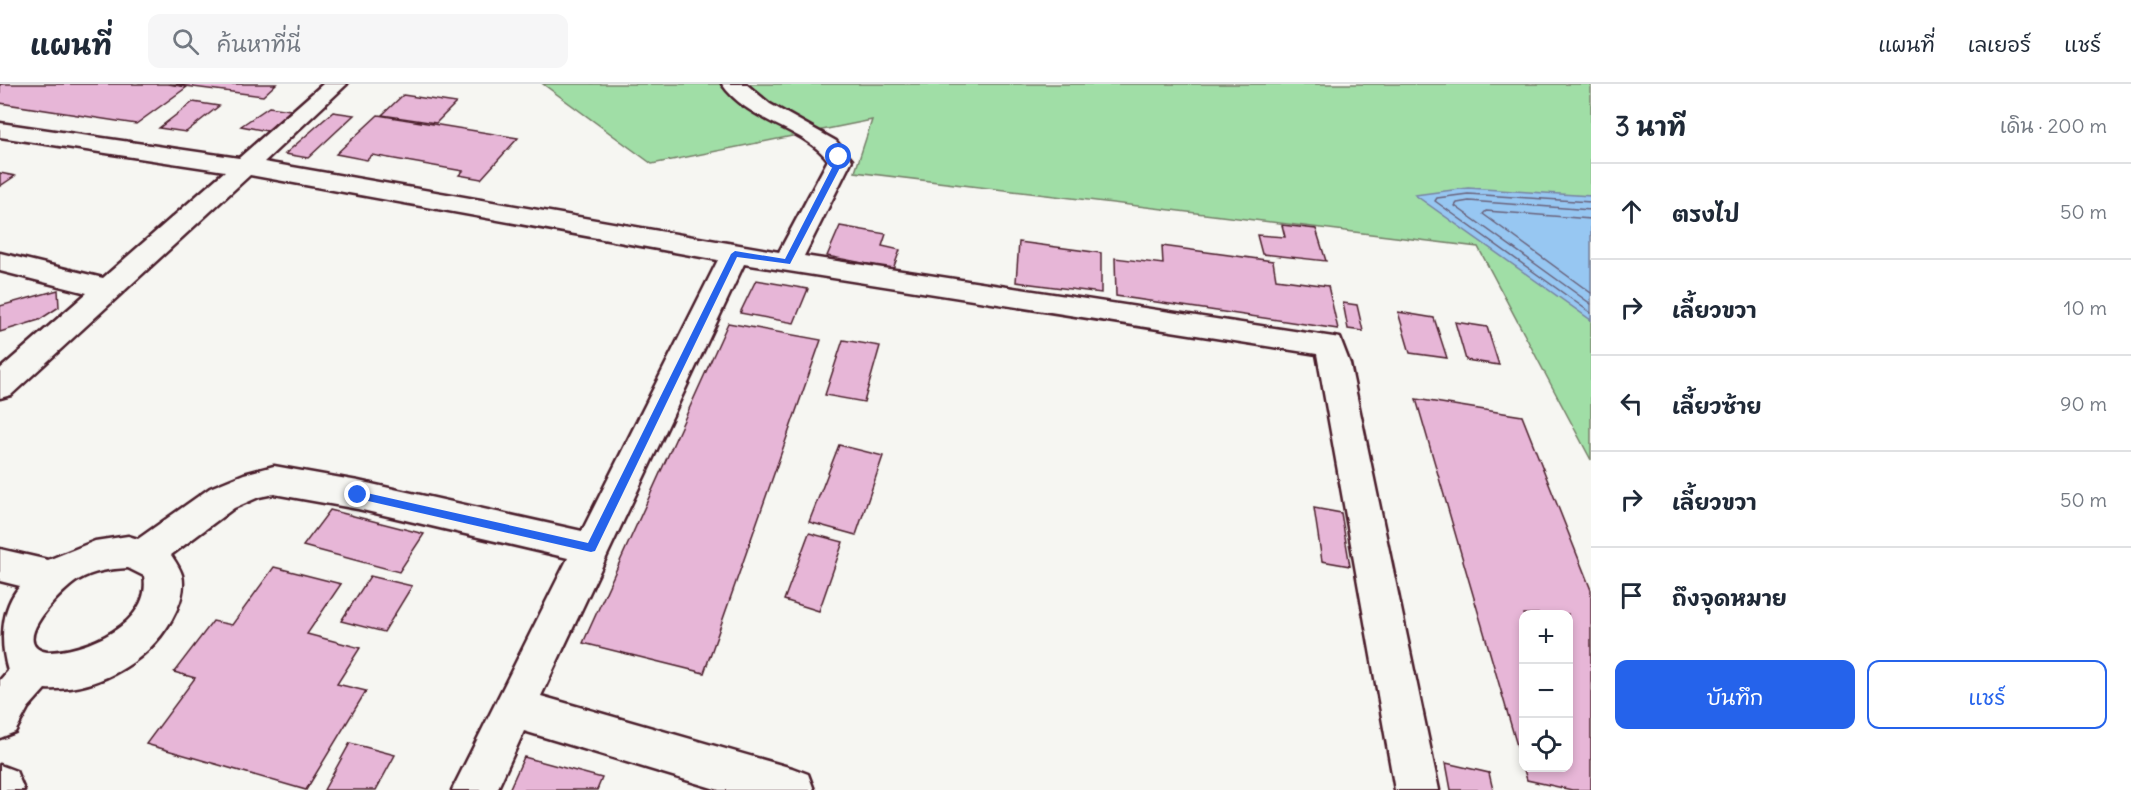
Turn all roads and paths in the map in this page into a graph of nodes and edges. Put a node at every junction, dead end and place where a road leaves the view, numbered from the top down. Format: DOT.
graph roads {
  1 [pos="336,84"];
  2 [pos="733,84"];
  3 [pos="0,130"];
  4 [pos="243,166"];
  5 [pos="735,254"];
  6 [pos="0,262"];
  7 [pos="787,262"];
  8 [pos="109,289"];
  9 [pos="0,387"];
  10 [pos="591,548"];
  11 [pos="145,554"];
  12 [pos="0,565"];
  13 [pos="51,577"];
  14 [pos="10,612"];
  15 [pos="36,670"];
  16 [pos="516,709"];
  17 [pos="0,718"];
  18 [pos="474,790"];
  19 [pos="792,790"];
  20 [pos="1416,790"];
  1 -- 4 [label="lane"];
  2 -- 7 [label="lane"];
  3 -- 4 [label="lane"];
  4 -- 5 [label="lane"];
  4 -- 8 [label="lane"];
  5 -- 7 [label="lane"];
  5 -- 10 [label="lane"];
  6 -- 8 [label="lane"];
  7 -- 20 [label="lane"];
  8 -- 9 [label="lane"];
  10 -- 11 [label="lane"];
  10 -- 16 [label="lane"];
  11 -- 13 [label="lane"];
  11 -- 15 [label="lane"];
  12 -- 13 [label="lane"];
  13 -- 14 [label="lane"];
  14 -- 15 [label="lane"];
  15 -- 17 [label="lane"];
  16 -- 18 [label="lane"];
  16 -- 19 [label="lane"];
}
